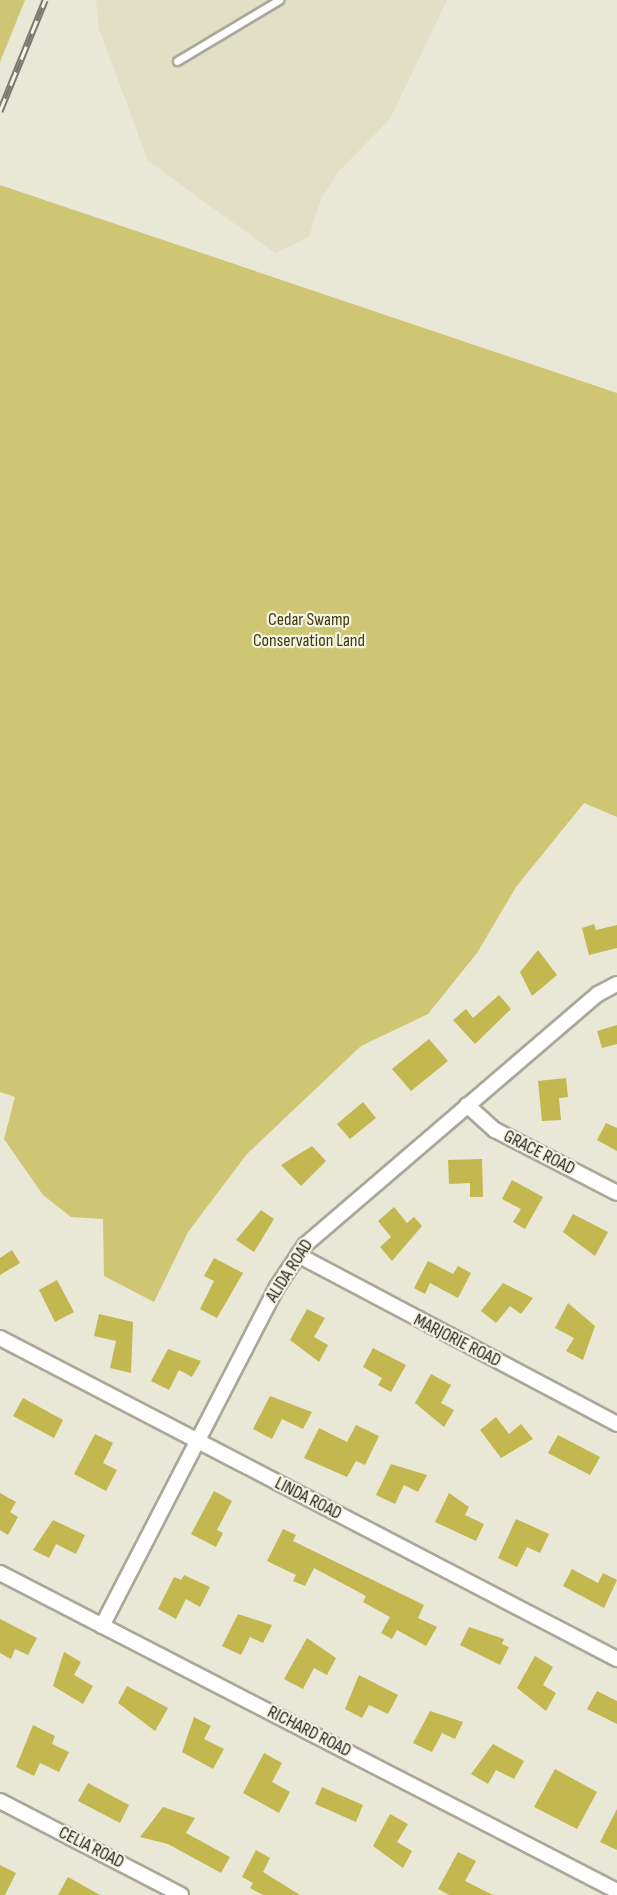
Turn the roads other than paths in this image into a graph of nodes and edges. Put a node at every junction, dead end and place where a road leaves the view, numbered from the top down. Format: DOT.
graph roads {
  1 [pos="279,0"];
  2 [pos="177,61"];
  3 [pos="617,984"];
  4 [pos="466,1105"];
  5 [pos="617,1193"];
  6 [pos="298,1255"];
  7 [pos="0,1338"];
  8 [pos="617,1424"];
  9 [pos="197,1441"];
  10 [pos="0,1573"];
  11 [pos="102,1626"];
  12 [pos="617,1659"];
  13 [pos="0,1801"];
  14 [pos="160,1890"];
  15 [pos="617,1891"];
  16 [pos="181,1895"];
  1 -- 2 [label="lane"];
  3 -- 4 [label="street, ALIDA ROAD"];
  4 -- 5 [label="street, GRACE ROAD"];
  4 -- 6 [label="street, ALIDA ROAD"];
  6 -- 8 [label="street, MARJORIE ROAD"];
  6 -- 9 [label="street, ALIDA ROAD"];
  7 -- 9 [label="street, LINDA ROAD"];
  9 -- 11 [label="street, ALIDA ROAD"];
  9 -- 12 [label="street, LINDA ROAD"];
  10 -- 11 [label="street, RICHARD ROAD"];
  11 -- 15 [label="street, RICHARD ROAD"];
  13 -- 14 [label="street, CELIA ROAD"];
  14 -- 16 [label="street, CELIA ROAD"];
}
